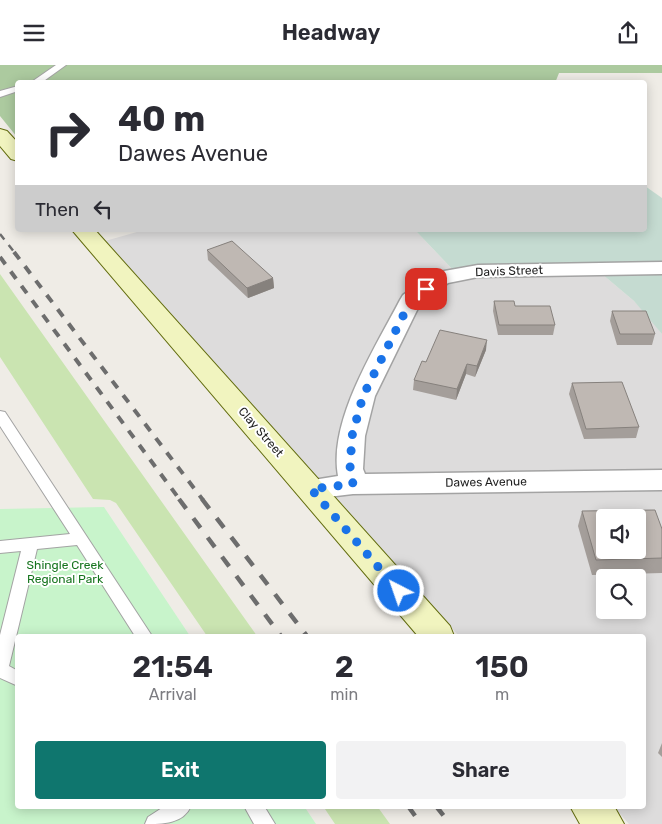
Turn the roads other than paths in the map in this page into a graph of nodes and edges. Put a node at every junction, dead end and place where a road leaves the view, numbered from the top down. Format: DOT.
graph roads {
  1 [pos="62,65"];
  2 [pos="39,80"];
  3 [pos="15,89"];
  4 [pos="0,93"];
  5 [pos="0,135"];
  6 [pos="15,152"];
  7 [pos="85,232"];
  8 [pos="662,268"];
  9 [pos="0,415"];
  10 [pos="662,480"];
  11 [pos="353,484"];
  12 [pos="311,489"];
  13 [pos="82,539"];
  14 [pos="30,545"];
  15 [pos="0,547"];
  16 [pos="140,634"];
  17 [pos="436,634"];
  18 [pos="0,670"];
  19 [pos="15,678"];
  20 [pos="178,809"];
  21 [pos="255,809"];
  22 [pos="592,809"];
  23 [pos="155,824"];
  24 [pos="265,824"];
  25 [pos="605,824"];
  1 -- 2 [label="lane"];
  3 -- 4 [label="lane"];
  5 -- 6 [label="street"];
  7 -- 12 [label="street, Clay Street"];
  8 -- 11 [label="street, Davis Street"];
  9 -- 13 [label="lane"];
  10 -- 11 [label="street, Dawes Avenue"];
  11 -- 12 [label="street, Dawes Avenue"];
  12 -- 17 [label="street, Clay Street"];
  13 -- 14 [label="lane"];
  13 -- 16 [label="lane"];
  14 -- 15 [label="lane"];
  14 -- 18 [label="lane"];
  18 -- 19 [label="lane"];
  20 -- 23 [label="lane"];
  21 -- 24 [label="lane"];
  22 -- 25 [label="street"];
}
